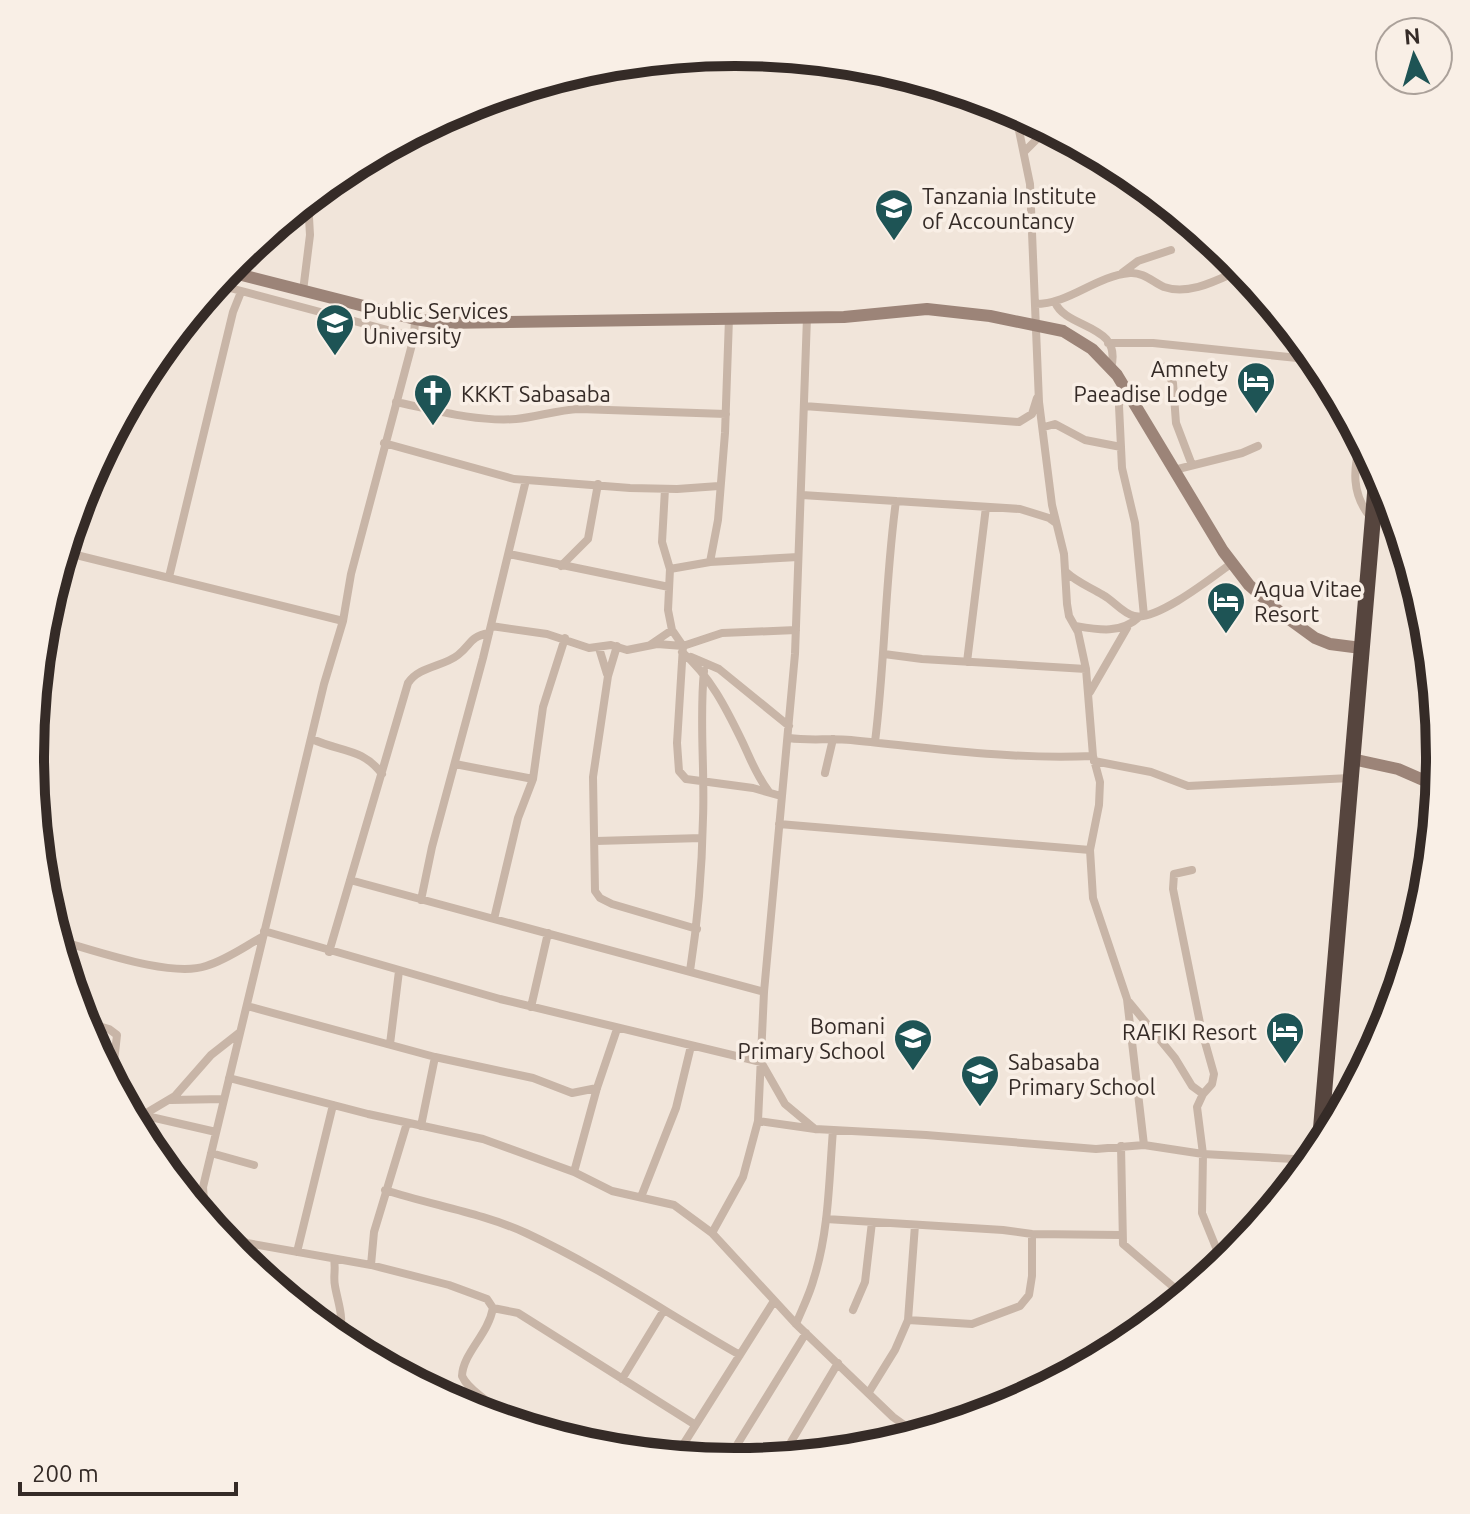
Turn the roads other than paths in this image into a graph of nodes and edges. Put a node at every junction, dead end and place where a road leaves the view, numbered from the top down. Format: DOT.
graph roads {
  1 [pos="1019,128"];
  2 [pos="1039,136"];
  3 [pos="1025,151"];
  4 [pos="309,213"];
  5 [pos="1171,250"];
  6 [pos="242,272"];
  7 [pos="1230,275"];
  8 [pos="1119,276"];
  9 [pos="227,288"];
  10 [pos="303,291"];
  11 [pos="241,292"];
  12 [pos="1055,302"];
  13 [pos="1035,304"];
  14 [pos="807,317"];
  15 [pos="729,318"];
  16 [pos="415,319"];
  17 [pos="1038,324"];
  18 [pos="414,337"];
  19 [pos="1108,343"];
  20 [pos="1299,358"];
  21 [pos="1164,367"];
  22 [pos="1111,368"];
  23 [pos="1122,383"];
  24 [pos="1040,386"];
  25 [pos="396,402"];
  26 [pos="804,406"];
  27 [pos="726,414"];
  28 [pos="1044,427"];
  29 [pos="384,443"];
  30 [pos="1258,446"];
  31 [pos="1121,447"];
  32 [pos="1358,459"];
  33 [pos="1192,465"];
  34 [pos="1174,470"];
  35 [pos="526,480"];
  36 [pos="598,484"];
  37 [pos="719,486"];
  38 [pos="665,489"];
  39 [pos="802,495"];
  40 [pos="1375,498"];
  41 [pos="896,501"];
  42 [pos="986,507"];
  43 [pos="1373,520"];
  44 [pos="1057,523"];
  45 [pos="509,554"];
  46 [pos="75,555"];
  47 [pos="798,557"];
  48 [pos="710,562"];
  49 [pos="1232,563"];
  50 [pos="561,566"];
  51 [pos="670,569"];
  52 [pos="1066,572"];
  53 [pos="169,577"];
  54 [pos="669,587"];
  55 [pos="1142,616"];
  56 [pos="343,621"];
  57 [pos="1076,626"];
  58 [pos="1127,628"];
  59 [pos="490,630"];
  60 [pos="672,630"];
  61 [pos="796,630"];
  62 [pos="565,638"];
  63 [pos="649,645"];
  64 [pos="617,646"];
  65 [pos="599,648"];
  66 [pos="1361,648"];
  67 [pos="684,651"];
  68 [pos="884,654"];
  69 [pos="967,662"];
  70 [pos="1086,669"];
  71 [pos="704,671"];
  72 [pos="608,676"];
  73 [pos="1090,692"];
  74 [pos="789,726"];
  75 [pos="789,738"];
  76 [pos="312,739"];
  77 [pos="833,739"];
  78 [pos="875,742"];
  79 [pos="363,755"];
  80 [pos="387,756"];
  81 [pos="1094,758"];
  82 [pos="1352,759"];
  83 [pos="455,764"];
  84 [pos="825,773"];
  85 [pos="382,774"];
  86 [pos="1350,778"];
  87 [pos="533,779"];
  88 [pos="1425,781"];
  89 [pos="703,782"];
  90 [pos="769,792"];
  91 [pos="781,796"];
  92 [pos="779,824"];
  93 [pos="702,838"];
  94 [pos="596,841"];
  95 [pos="1090,850"];
  96 [pos="1192,870"];
  97 [pos="350,880"];
  98 [pos="421,900"];
  99 [pos="494,919"];
  100 [pos="697,929"];
  101 [pos="548,933"];
  102 [pos="263,934"];
  103 [pos="70,943"];
  104 [pos="329,952"];
  105 [pos="399,971"];
  106 [pos="690,971"];
  107 [pos="764,992"];
  108 [pos="1127,999"];
  109 [pos="247,1006"];
  110 [pos="531,1007"];
  111 [pos="99,1026"];
  112 [pos="617,1029"];
  113 [pos="239,1033"];
  114 [pos="390,1044"];
  115 [pos="691,1046"];
  116 [pos="435,1057"];
  117 [pos="114,1061"];
  118 [pos="761,1062"];
  119 [pos="229,1078"];
  120 [pos="597,1088"];
  121 [pos="1203,1094"];
  122 [pos="224,1099"];
  123 [pos="171,1100"];
  124 [pos="333,1105"];
  125 [pos="144,1114"];
  126 [pos="145,1115"];
  127 [pos="758,1121"];
  128 [pos="1321,1122"];
  129 [pos="407,1123"];
  130 [pos="421,1126"];
  131 [pos="815,1129"];
  132 [pos="833,1130"];
  133 [pos="216,1132"];
  134 [pos="1144,1145"];
  135 [pos="1121,1146"];
  136 [pos="211,1153"];
  137 [pos="1203,1154"];
  138 [pos="1297,1159"];
  139 [pos="254,1165"];
  140 [pos="574,1172"];
  141 [pos="385,1190"];
  142 [pos="202,1196"];
  143 [pos="641,1197"];
  144 [pos="826,1219"];
  145 [pos="872,1222"];
  146 [pos="915,1225"];
  147 [pos="712,1233"];
  148 [pos="1032,1234"];
  149 [pos="1121,1235"];
  150 [pos="239,1238"];
  151 [pos="247,1243"];
  152 [pos="244,1244"];
  153 [pos="297,1252"];
  154 [pos="1217,1252"];
  155 [pos="334,1259"];
  156 [pos="371,1265"];
  157 [pos="1176,1289"];
  158 [pos="774,1301"];
  159 [pos="493,1308"];
  160 [pos="664,1310"];
  161 [pos="853,1310"];
  162 [pos="908,1320"];
  163 [pos="796,1324"];
  164 [pos="342,1325"];
  165 [pos="806,1333"];
  166 [pos="740,1355"];
  167 [pos="838,1363"];
  168 [pos="622,1379"];
  169 [pos="869,1392"];
  170 [pos="486,1401"];
  171 [pos="694,1424"];
  172 [pos="906,1426"];
  173 [pos="682,1446"];
  174 [pos="789,1446"];
  175 [pos="735,1448"];
  1 -- 3 [label="street"];
  2 -- 3 [label="street"];
  3 -- 13 [label="street"];
  4 -- 10 [label="street"];
  5 -- 8 [label="street"];
  6 -- 10 [label="main road"];
  7 -- 8 [label="street"];
  8 -- 12 [label="street"];
  9 -- 11 [label="street"];
  10 -- 16 [label="main road"];
  11 -- 18 [label="street"];
  11 -- 53 [label="street"];
  12 -- 13 [label="street"];
  12 -- 19 [label="street"];
  13 -- 17 [label="street"];
  14 -- 15 [label="main road"];
  14 -- 17 [label="main road"];
  14 -- 26 [label="street"];
  15 -- 16 [label="main road"];
  15 -- 27 [label="street"];
  16 -- 18 [label="street"];
  17 -- 22 [label="main road"];
  17 -- 24 [label="street"];
  18 -- 25 [label="street"];
  19 -- 20 [label="street"];
  19 -- 22 [label="street"];
  21 -- 33 [label="street"];
  22 -- 23 [label="main road"];
  23 -- 31 [label="street"];
  23 -- 34 [label="main road"];
  24 -- 26 [label="street"];
  24 -- 28 [label="street"];
  25 -- 27 [label="street"];
  25 -- 29 [label="street"];
  26 -- 39 [label="street"];
  27 -- 37 [label="street"];
  28 -- 31 [label="street"];
  28 -- 44 [label="street"];
  29 -- 35 [label="street"];
  29 -- 56 [label="street"];
  30 -- 33 [label="street"];
  31 -- 55 [label="street"];
  32 -- 43 [label="street"];
  33 -- 34 [label="street"];
  34 -- 49 [label="main road"];
  35 -- 36 [label="street"];
  35 -- 45 [label="street"];
  36 -- 38 [label="street"];
  36 -- 50 [label="street"];
  37 -- 38 [label="street"];
  37 -- 48 [label="street"];
  38 -- 51 [label="street"];
  39 -- 41 [label="street"];
  39 -- 47 [label="street"];
  40 -- 43 [label="highway"];
  41 -- 42 [label="street"];
  41 -- 68 [label="street"];
  42 -- 44 [label="street"];
  42 -- 69 [label="street"];
  43 -- 66 [label="highway"];
  44 -- 52 [label="street"];
  45 -- 50 [label="street"];
  45 -- 59 [label="street"];
  46 -- 53 [label="street"];
  47 -- 48 [label="street"];
  47 -- 61 [label="street"];
  48 -- 51 [label="street"];
  49 -- 55 [label="street"];
  49 -- 66 [label="main road"];
  50 -- 54 [label="street"];
  51 -- 54 [label="street"];
  52 -- 55 [label="street"];
  52 -- 57 [label="street"];
  53 -- 56 [label="street"];
  54 -- 60 [label="street"];
  55 -- 58 [label="street"];
  56 -- 76 [label="street"];
  57 -- 58 [label="street"];
  57 -- 70 [label="street"];
  58 -- 73 [label="street"];
  59 -- 62 [label="street"];
  59 -- 80 [label="street"];
  59 -- 83 [label="street"];
  60 -- 63 [label="street"];
  60 -- 67 [label="street"];
  61 -- 67 [label="street"];
  61 -- 74 [label="street"];
  62 -- 65 [label="street"];
  62 -- 87 [label="street"];
  63 -- 64 [label="street"];
  63 -- 67 [label="street"];
  64 -- 65 [label="street"];
  64 -- 72 [label="street"];
  65 -- 72 [label="street"];
  66 -- 82 [label="highway"];
  67 -- 71 [label="street"];
  67 -- 74 [label="street"];
  67 -- 89 [label="street"];
  68 -- 69 [label="street"];
  68 -- 78 [label="street"];
  69 -- 70 [label="street"];
  70 -- 73 [label="street"];
  71 -- 89 [label="street"];
  71 -- 90 [label="street"];
  72 -- 94 [label="street"];
  73 -- 81 [label="street"];
  74 -- 75 [label="street"];
  75 -- 77 [label="street"];
  75 -- 91 [label="street"];
  76 -- 79 [label="street"];
  76 -- 102 [label="street"];
  77 -- 78 [label="street"];
  77 -- 84 [label="street"];
  78 -- 81 [label="street"];
  79 -- 80 [label="street"];
  79 -- 85 [label="street"];
  80 -- 85 [label="street"];
  81 -- 86 [label="street"];
  81 -- 95 [label="street"];
  82 -- 86 [label="highway"];
  82 -- 88 [label="main road"];
  83 -- 87 [label="street"];
  83 -- 98 [label="street"];
  85 -- 97 [label="street"];
  86 -- 128 [label="highway"];
  87 -- 99 [label="street"];
  89 -- 90 [label="street"];
  89 -- 93 [label="street"];
  90 -- 91 [label="street"];
  91 -- 92 [label="street"];
  92 -- 95 [label="street"];
  92 -- 107 [label="street"];
  93 -- 94 [label="street"];
  93 -- 100 [label="street"];
  94 -- 100 [label="street"];
  95 -- 108 [label="street"];
  96 -- 121 [label="street"];
  97 -- 98 [label="street"];
  97 -- 104 [label="street"];
  98 -- 99 [label="street"];
  99 -- 101 [label="street"];
  100 -- 106 [label="street"];
  101 -- 106 [label="street"];
  101 -- 110 [label="street"];
  102 -- 103 [label="street"];
  102 -- 104 [label="street"];
  102 -- 109 [label="street"];
  104 -- 105 [label="street"];
  105 -- 110 [label="street"];
  105 -- 114 [label="street"];
  106 -- 107 [label="street"];
  107 -- 118 [label="street"];
  108 -- 121 [label="street"];
  108 -- 134 [label="street"];
  109 -- 113 [label="street"];
  109 -- 114 [label="street"];
  110 -- 112 [label="street"];
  111 -- 117 [label="street"];
  112 -- 115 [label="street"];
  112 -- 120 [label="street"];
  113 -- 119 [label="street"];
  113 -- 123 [label="street"];
  114 -- 116 [label="street"];
  115 -- 118 [label="street"];
  115 -- 143 [label="street"];
  116 -- 120 [label="street"];
  116 -- 130 [label="street"];
  118 -- 127 [label="street"];
  118 -- 131 [label="street"];
  119 -- 122 [label="street"];
  119 -- 124 [label="street"];
  120 -- 140 [label="street"];
  121 -- 137 [label="street"];
  122 -- 123 [label="street"];
  122 -- 133 [label="street"];
  123 -- 125 [label="street"];
  124 -- 129 [label="street"];
  124 -- 153 [label="street"];
  126 -- 133 [label="street"];
  127 -- 131 [label="street"];
  127 -- 147 [label="street"];
  129 -- 130 [label="street"];
  129 -- 141 [label="street"];
  130 -- 140 [label="street"];
  131 -- 132 [label="street"];
  132 -- 135 [label="street"];
  132 -- 144 [label="street"];
  133 -- 136 [label="street"];
  134 -- 135 [label="street"];
  134 -- 137 [label="street"];
  135 -- 149 [label="street"];
  136 -- 139 [label="street"];
  136 -- 142 [label="street"];
  137 -- 138 [label="street"];
  137 -- 154 [label="street"];
  140 -- 143 [label="street"];
  141 -- 156 [label="street"];
  141 -- 160 [label="street"];
  143 -- 147 [label="street"];
  144 -- 145 [label="street"];
  144 -- 163 [label="street"];
  145 -- 146 [label="street"];
  145 -- 161 [label="street"];
  146 -- 148 [label="street"];
  146 -- 162 [label="street"];
  147 -- 158 [label="street"];
  148 -- 149 [label="street"];
  148 -- 162 [label="street"];
  149 -- 157 [label="street"];
  150 -- 151 [label="street"];
  151 -- 152 [label="street"];
  151 -- 153 [label="street"];
  153 -- 155 [label="street"];
  155 -- 156 [label="street"];
  155 -- 164 [label="street"];
  156 -- 159 [label="street"];
  158 -- 163 [label="street"];
  158 -- 166 [label="street"];
  159 -- 168 [label="street"];
  159 -- 170 [label="street"];
  160 -- 166 [label="street"];
  160 -- 168 [label="street"];
  162 -- 169 [label="street"];
  163 -- 165 [label="street"];
  165 -- 167 [label="street"];
  165 -- 175 [label="street"];
  166 -- 171 [label="street"];
  167 -- 169 [label="street"];
  167 -- 174 [label="street"];
  168 -- 171 [label="street"];
  169 -- 172 [label="street"];
  171 -- 173 [label="street"];
}
